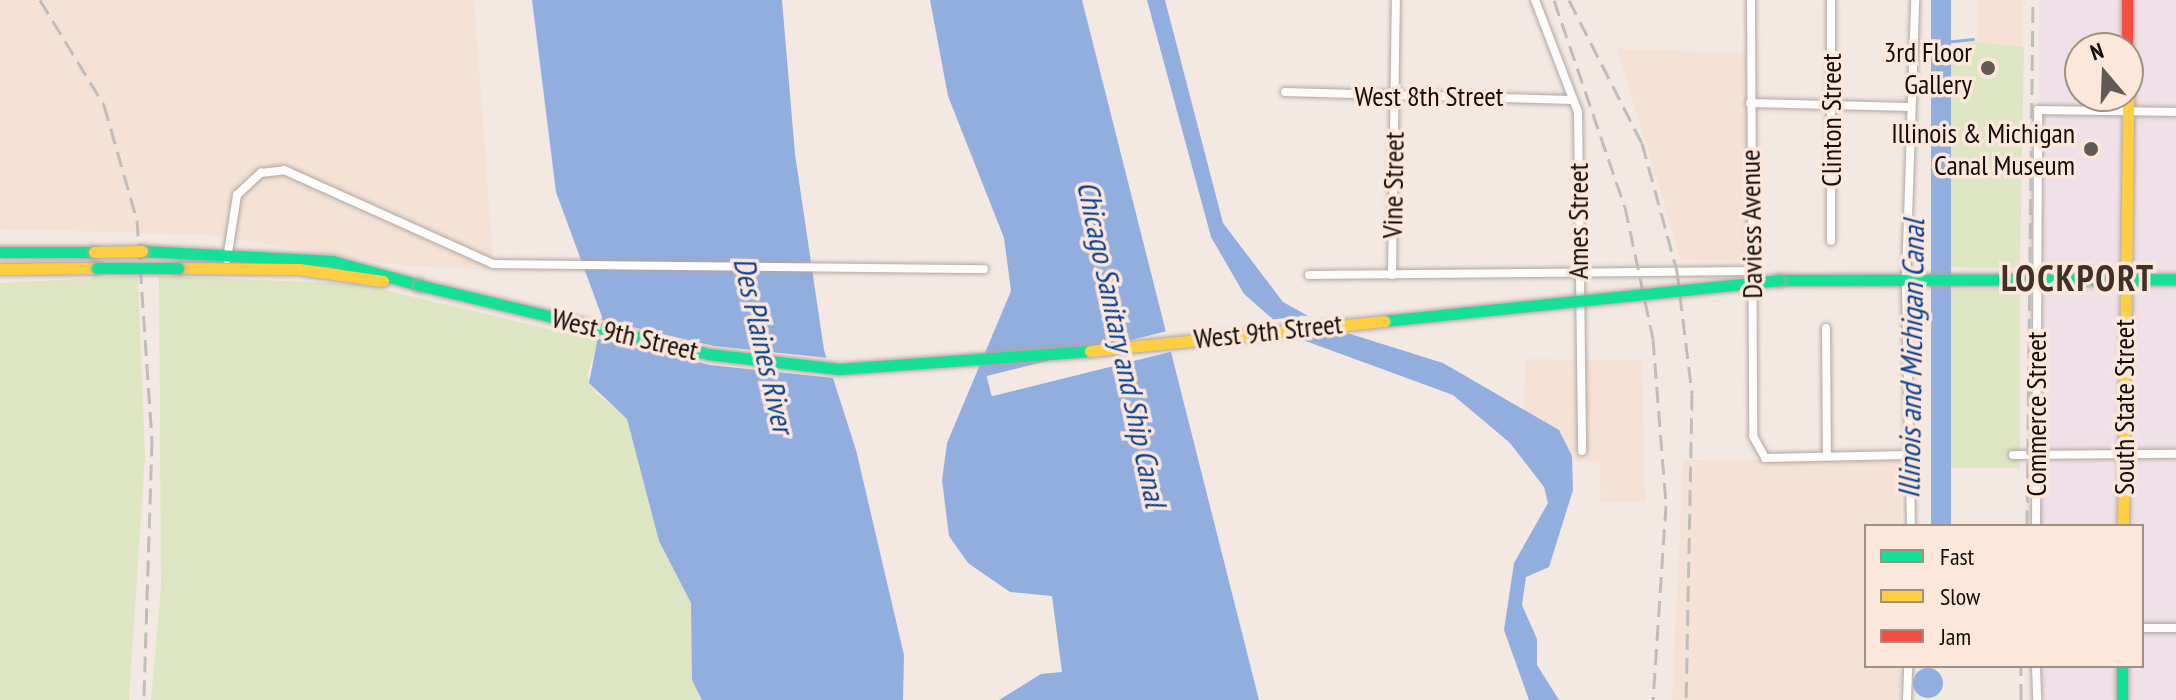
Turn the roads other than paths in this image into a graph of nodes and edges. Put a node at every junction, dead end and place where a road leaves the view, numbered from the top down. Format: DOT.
graph roads {
  1 [pos="1396,0"];
  2 [pos="1535,0"];
  3 [pos="1751,0"];
  4 [pos="1831,0"];
  5 [pos="1915,0"];
  6 [pos="2127,0"];
  7 [pos="2127,32"];
  8 [pos="1285,92"];
  9 [pos="1394,99"];
  10 [pos="1573,100"];
  11 [pos="1750,103"];
  12 [pos="1832,105"];
  13 [pos="1909,107"];
  14 [pos="2064,111"];
  15 [pos="2128,112"];
  16 [pos="2144,112"];
  17 [pos="2176,112"];
  18 [pos="1831,241"];
  19 [pos="228,251"];
  20 [pos="0,252"];
  21 [pos="225,268"];
  22 [pos="0,269"];
  23 [pos="984,269"];
  24 [pos="1752,271"];
  25 [pos="1309,275"];
  26 [pos="1392,275"];
  27 [pos="1578,275"];
  28 [pos="1906,278"];
  29 [pos="2037,279"];
  30 [pos="2125,279"];
  31 [pos="2176,279"];
  32 [pos="419,285"];
  33 [pos="1826,328"];
  34 [pos="1582,451"];
  35 [pos="2124,453"];
  36 [pos="2176,454"];
  37 [pos="1907,455"];
  38 [pos="2013,455"];
  39 [pos="2036,455"];
  40 [pos="1827,456"];
  41 [pos="1911,524"];
  42 [pos="2036,524"];
  43 [pos="2123,524"];
  44 [pos="2144,628"];
  45 [pos="2176,628"];
  46 [pos="1908,668"];
  47 [pos="2036,668"];
  48 [pos="2122,668"];
  49 [pos="1907,700"];
  50 [pos="2037,700"];
  51 [pos="2122,700"];
  1 -- 9 [label="street, Vine Street"];
  2 -- 10 [label="street, Ames Street"];
  3 -- 11 [label="street, Daviess Avenue"];
  4 -- 12 [label="street, Clinton Street"];
  5 -- 13 [label="street"];
  6 -- 7 [label="main road"];
  8 -- 9 [label="street, West 8th Street"];
  9 -- 10 [label="street, West 8th Street"];
  9 -- 26 [label="street, Vine Street"];
  10 -- 27 [label="street, Ames Street"];
  11 -- 12 [label="street"];
  11 -- 24 [label="street, Daviess Avenue"];
  12 -- 13 [label="street"];
  12 -- 18 [label="street, Clinton Street"];
  13 -- 28 [label="street"];
  14 -- 29 [label="street, Commerce Street"];
  15 -- 30 [label="main road, South State Street"];
  16 -- 17 [label="street"];
  19 -- 20 [label="main road, West 9th Street, bridge"];
  19 -- 21 [label="street, West 9th Street"];
  19 -- 23 [label="street, West 9th Street"];
  19 -- 32 [label="main road, West 9th Street"];
  21 -- 22 [label="main road, West 9th Street, bridge"];
  21 -- 32 [label="main road, West 9th Street"];
  24 -- 27 [label="street, West 9th Street"];
  24 -- 40 [label="street, Daviess Avenue"];
  25 -- 26 [label="street, West 9th Street"];
  26 -- 27 [label="street, West 9th Street"];
  27 -- 34 [label="street, Ames Street"];
  28 -- 29 [label="main road, West 9th Street"];
  28 -- 32 [label="main road, West 9th Street, bridge"];
  28 -- 37 [label="street"];
  29 -- 30 [label="main road, West 9th Street"];
  29 -- 39 [label="street, Commerce Street"];
  30 -- 31 [label="main road, West 9th Street"];
  30 -- 35 [label="main road, South State Street"];
  33 -- 40 [label="street"];
  35 -- 36 [label="street"];
  35 -- 39 [label="street"];
  35 -- 43 [label="main road, South State Street"];
  37 -- 40 [label="street"];
  37 -- 41 [label="street"];
  38 -- 39 [label="street"];
  39 -- 42 [label="street, Commerce Street"];
  44 -- 45 [label="street"];
  46 -- 49 [label="street"];
  47 -- 50 [label="street"];
  48 -- 51 [label="main road"];
}
